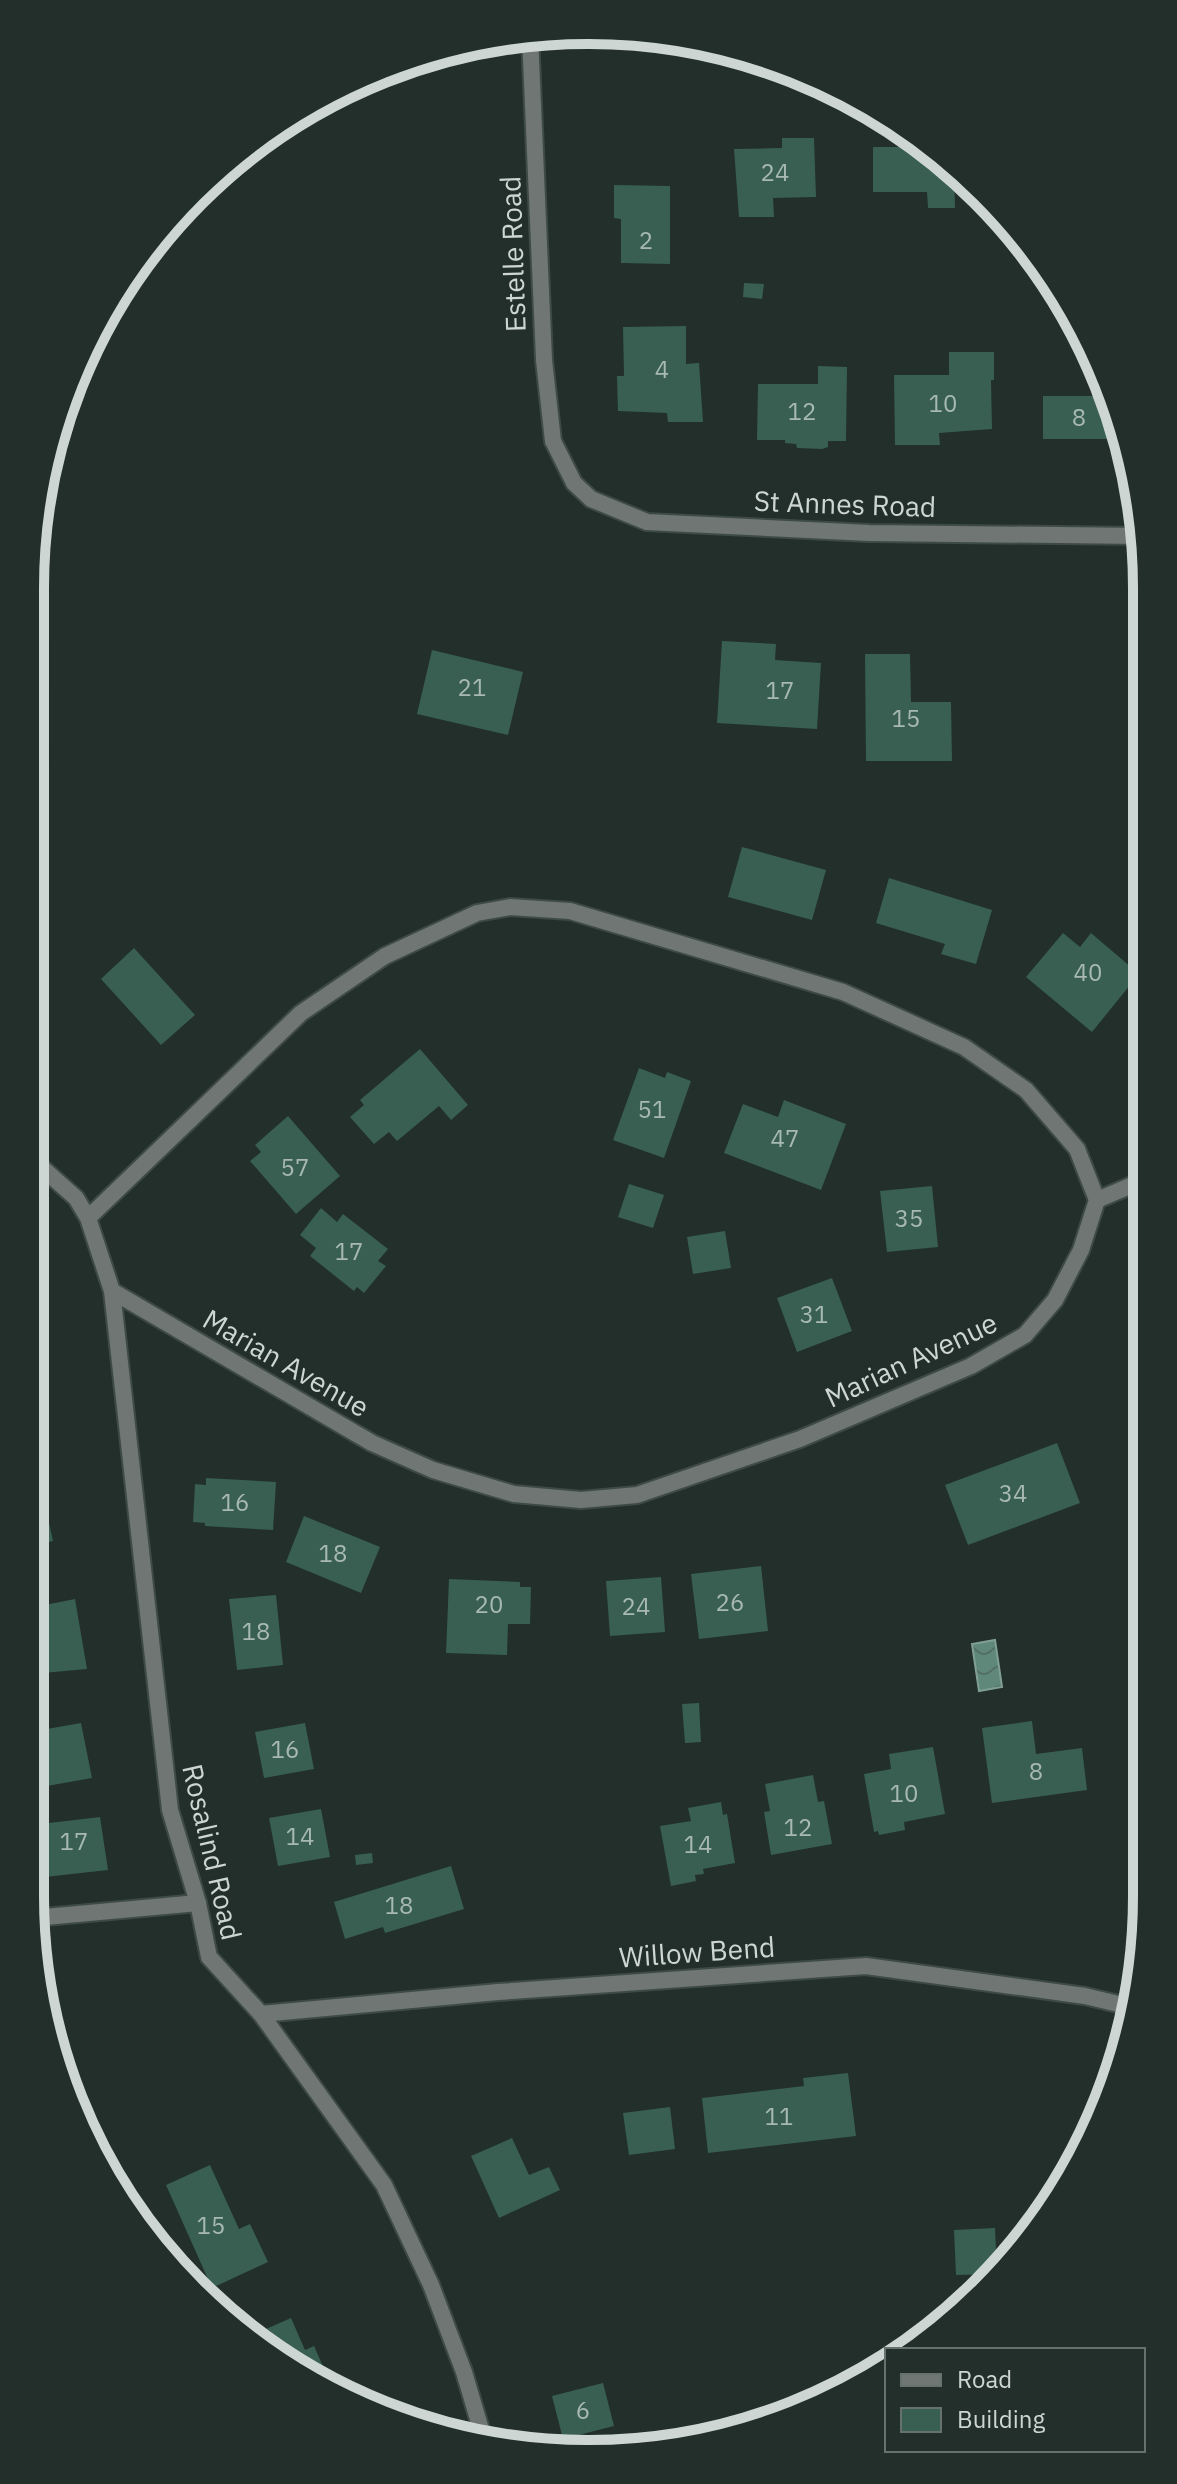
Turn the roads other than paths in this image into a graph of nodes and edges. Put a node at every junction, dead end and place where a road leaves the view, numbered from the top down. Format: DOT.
graph roads {
  1 [pos="529,48"];
  2 [pos="566,467"];
  3 [pos="1130,536"];
  4 [pos="44,1169"];
  5 [pos="1133,1185"];
  6 [pos="1097,1200"];
  7 [pos="88,1218"];
  8 [pos="112,1291"];
  9 [pos="198,1903"];
  10 [pos="45,1917"];
  11 [pos="1122,2005"];
  12 [pos="261,2014"];
  13 [pos="481,2430"];
  1 -- 2 [label="street, Estelle Road"];
  2 -- 3 [label="street, St Annes Road"];
  4 -- 7 [label="street"];
  5 -- 6 [label="street"];
  6 -- 7 [label="street"];
  6 -- 8 [label="street, Marian Avenue"];
  7 -- 8 [label="street"];
  8 -- 9 [label="street, Rosalind Road"];
  9 -- 10 [label="street"];
  9 -- 12 [label="street, Rosalind Road"];
  11 -- 12 [label="street, Willow Bend"];
  12 -- 13 [label="street, Rosalind Road"];
}
